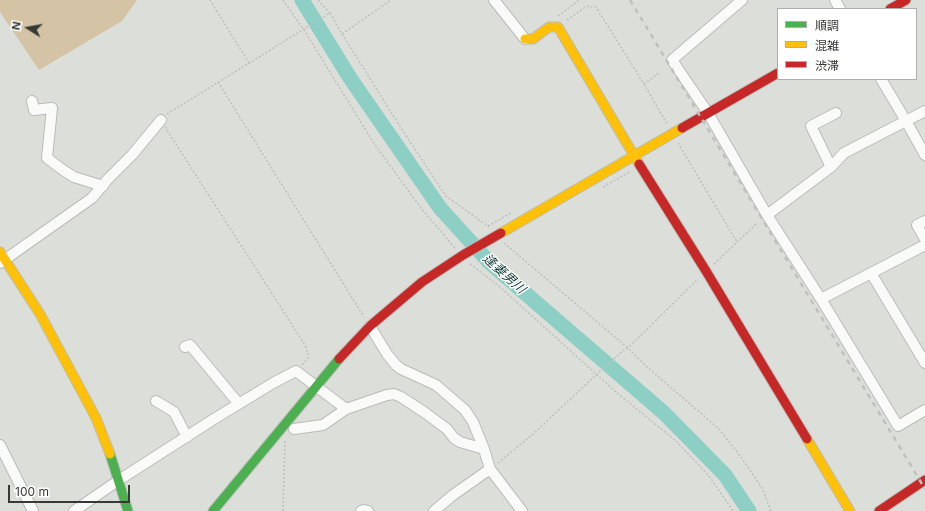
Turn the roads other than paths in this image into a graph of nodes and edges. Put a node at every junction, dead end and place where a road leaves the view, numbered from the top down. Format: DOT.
graph roads {
  1 [pos="494,0"];
  2 [pos="742,0"];
  3 [pos="906,0"];
  4 [pos="892,8"];
  5 [pos="524,39"];
  6 [pos="777,74"];
  7 [pos="882,80"];
  8 [pos="32,101"];
  9 [pos="925,112"];
  10 [pos="836,113"];
  11 [pos="708,114"];
  12 [pos="161,120"];
  13 [pos="906,121"];
  14 [pos="925,155"];
  15 [pos="634,156"];
  16 [pos="831,167"];
  17 [pos="103,186"];
  18 [pos="767,215"];
  19 [pos="925,221"];
  20 [pos="925,240"];
  21 [pos="925,245"];
  22 [pos="2,258"];
  23 [pos="871,273"];
  24 [pos="821,299"];
  25 [pos="370,326"];
  26 [pos="185,347"];
  27 [pos="924,359"];
  28 [pos="316,386"];
  29 [pos="156,400"];
  30 [pos="239,404"];
  31 [pos="346,409"];
  32 [pos="925,410"];
  33 [pos="294,429"];
  34 [pos="187,436"];
  35 [pos="0,445"];
  36 [pos="484,449"];
  37 [pos="490,469"];
  38 [pos="119,480"];
  39 [pos="925,480"];
  40 [pos="33,511"];
  41 [pos="74,511"];
  42 [pos="128,511"];
  43 [pos="213,511"];
  44 [pos="361,511"];
  45 [pos="368,511"];
  46 [pos="434,511"];
  47 [pos="522,511"];
  48 [pos="850,511"];
  49 [pos="879,511"];
  1 -- 5 [label="street"];
  2 -- 11 [label="street"];
  3 -- 4 [label="street"];
  5 -- 15 [label="street"];
  6 -- 11 [label="street"];
  7 -- 13 [label="street"];
  8 -- 17 [label="street"];
  9 -- 13 [label="street"];
  10 -- 16 [label="street"];
  11 -- 15 [label="street"];
  11 -- 18 [label="street"];
  12 -- 17 [label="street"];
  13 -- 14 [label="street"];
  13 -- 16 [label="street"];
  15 -- 25 [label="street"];
  15 -- 48 [label="street"];
  16 -- 18 [label="street"];
  17 -- 22 [label="street"];
  18 -- 24 [label="street"];
  19 -- 20 [label="street"];
  21 -- 23 [label="street"];
  22 -- 38 [label="street"];
  23 -- 24 [label="street"];
  23 -- 27 [label="street"];
  24 -- 32 [label="street"];
  25 -- 28 [label="street"];
  25 -- 36 [label="street"];
  26 -- 30 [label="street"];
  28 -- 30 [label="street"];
  28 -- 31 [label="street"];
  28 -- 43 [label="street"];
  29 -- 34 [label="street"];
  30 -- 34 [label="street"];
  31 -- 33 [label="street"];
  31 -- 36 [label="street"];
  34 -- 38 [label="street"];
  35 -- 40 [label="street"];
  36 -- 37 [label="street"];
  37 -- 46 [label="street"];
  37 -- 47 [label="street"];
  38 -- 41 [label="street"];
  38 -- 42 [label="street"];
  39 -- 49 [label="street"];
  44 -- 45 [label="street"];
}
